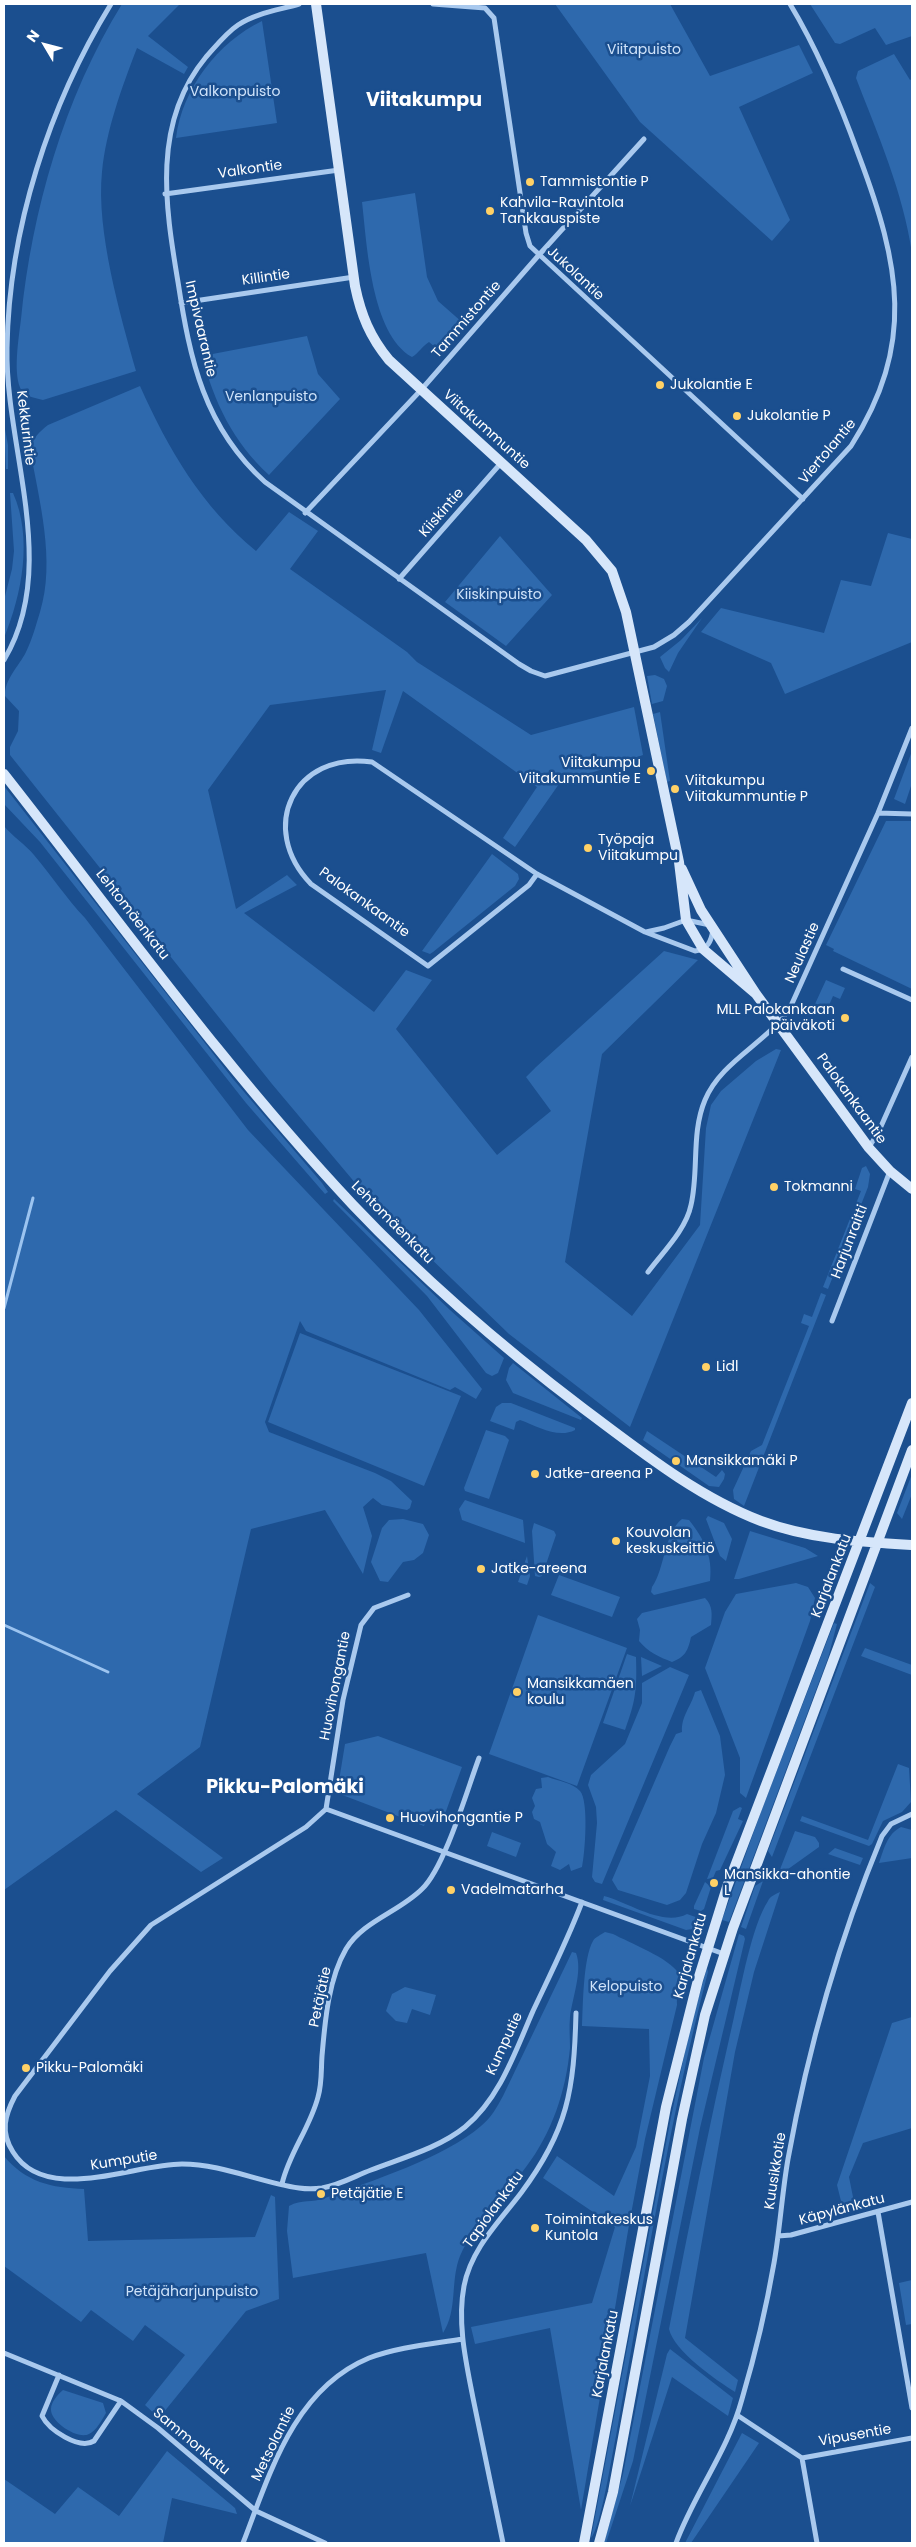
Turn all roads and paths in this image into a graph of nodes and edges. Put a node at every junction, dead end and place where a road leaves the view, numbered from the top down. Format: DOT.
graph roads {
  1 [pos="111,4"];
  2 [pos="299,4"];
  3 [pos="316,4"];
  4 [pos="433,4"];
  5 [pos="790,4"];
  6 [pos="644,140"];
  7 [pos="339,170"];
  8 [pos="165,194"];
  9 [pos="538,256"];
  10 [pos="354,276"];
  11 [pos="181,303"];
  12 [pos="421,390"];
  13 [pos="502,462"];
  14 [pos="803,499"];
  15 [pos="305,513"];
  16 [pos="399,579"];
  17 [pos="634,651"];
  18 [pos="4,660"];
  19 [pos="912,728"];
  20 [pos="4,774"];
  21 [pos="878,813"];
  22 [pos="912,814"];
  23 [pos="679,862"];
  24 [pos="537,874"];
  25 [pos="686,920"];
  26 [pos="712,927"];
  27 [pos="645,932"];
  28 [pos="703,949"];
  29 [pos="842,970"];
  30 [pos="756,994"];
  31 [pos="912,1000"];
  32 [pos="780,1024"];
  33 [pos="912,1057"];
  34 [pos="869,1148"];
  35 [pos="890,1171"];
  36 [pos="912,1189"];
  37 [pos="648,1272"];
  38 [pos="832,1321"];
  39 [pos="912,1403"];
  40 [pos="912,1450"];
  41 [pos="860,1541"];
  42 [pos="876,1542"];
  43 [pos="912,1545"];
  44 [pos="408,1595"];
  45 [pos="479,1758"];
  46 [pos="326,1809"];
  47 [pos="912,1814"];
  48 [pos="444,1851"];
  49 [pos="582,1902"];
  50 [pos="707,1949"];
  51 [pos="724,1954"];
  52 [pos="576,2013"];
  53 [pos="282,2184"];
  54 [pos="912,2202"];
  55 [pos="878,2212"];
  56 [pos="778,2236"];
  57 [pos="462,2339"];
  58 [pos="4,2353"];
  59 [pos="58,2374"];
  60 [pos="121,2401"];
  61 [pos="912,2408"];
  62 [pos="737,2415"];
  63 [pos="912,2438"];
  64 [pos="802,2458"];
  65 [pos="256,2511"];
  66 [pos="243,2543"];
  67 [pos="324,2543"];
  68 [pos="503,2543"];
  69 [pos="584,2543"];
  70 [pos="599,2543"];
  71 [pos="676,2543"];
  72 [pos="817,2543"];
  1 -- 18 [label="street, Kekkurintie"];
  2 -- 8 [label="street, Impivaarantie"];
  3 -- 7 [label="street, Viitakummuntie"];
  4 -- 9 [label="street, Jukolantie"];
  5 -- 14 [label="street, Viertolantie"];
  6 -- 9 [label="street, Tammistontie"];
  7 -- 8 [label="street, Valkontie"];
  7 -- 10 [label="street, Viitakummuntie"];
  8 -- 11 [label="street, Impivaarantie"];
  9 -- 12 [label="street, Tammistontie"];
  9 -- 14 [label="street, Jukolantie"];
  10 -- 11 [label="street, Killintie"];
  10 -- 12 [label="street, Viitakummuntie"];
  11 -- 15 [label="street, Impivaarantie"];
  12 -- 13 [label="street, Viitakummuntie"];
  12 -- 15 [label="street, Tammistontie"];
  13 -- 16 [label="street, Kiiskintie"];
  13 -- 17 [label="street, Viitakummuntie"];
  14 -- 17 [label="street, Viertolantie"];
  15 -- 16 [label="street, Impivaarantie"];
  16 -- 17 [label="street, Impivaarantie"];
  17 -- 23 [label="street, Viitakummuntie"];
  19 -- 21 [label="street, Neulastie"];
  20 -- 41 [label="street, Lehtomäenkatu"];
  21 -- 22 [label="street"];
  21 -- 32 [label="street, Neulastie"];
  23 -- 25 [label="street, Viitakummuntie"];
  23 -- 26 [label="street, Viitakummuntie"];
  24 -- 24 [label="street, Palokankaantie"];
  24 -- 27 [label="street, Palokankaantie"];
  25 -- 26 [label="street"];
  25 -- 27 [label="street"];
  25 -- 28 [label="street, Viitakummuntie"];
  26 -- 28 [label="street"];
  26 -- 30 [label="street, Palokankaantie"];
  27 -- 28 [label="street, Palokankaantie"];
  28 -- 30 [label="street, Palokankaantie"];
  29 -- 31 [label="street"];
  30 -- 32 [label="street, Palokankaantie"];
  32 -- 34 [label="street, Palokankaantie"];
  32 -- 37 [label="street, Neulastie"];
  33 -- 34 [label="street"];
  34 -- 35 [label="street, Palokankaantie"];
  35 -- 36 [label="street, Palokankaantie"];
  35 -- 38 [label="street, Harjunraitti"];
  39 -- 41 [label="street, Karjalankatu"];
  40 -- 42 [label="street"];
  41 -- 42 [label="street, Lehtomäenkatu"];
  41 -- 50 [label="street, Karjalankatu"];
  42 -- 43 [label="street, Lehtomäenkatu"];
  42 -- 51 [label="street"];
  44 -- 46 [label="street, Huovihongantie"];
  45 -- 48 [label="street, Petäjätie"];
  46 -- 48 [label="street"];
  46 -- 53 [label="street, Kumputie"];
  47 -- 56 [label="street, Kuusikkotie"];
  48 -- 49 [label="street"];
  48 -- 53 [label="street, Petäjätie"];
  49 -- 50 [label="street"];
  49 -- 53 [label="street, Kumputie"];
  50 -- 51 [label="street"];
  50 -- 69 [label="street, Karjalankatu"];
  51 -- 70 [label="street"];
  52 -- 57 [label="street, Tapiolankatu"];
  54 -- 55 [label="street, Käpylänkatu"];
  55 -- 56 [label="street, Käpylänkatu"];
  55 -- 61 [label="street"];
  56 -- 62 [label="street, Kuusikkotie"];
  57 -- 65 [label="street, Metsolantie"];
  57 -- 68 [label="street, Tapiolankatu"];
  58 -- 59 [label="street, Sammonkatu"];
  59 -- 60 [label="street, Sammonkatu"];
  59 -- 60 [label="street"];
  60 -- 65 [label="street, Sammonkatu"];
  62 -- 64 [label="street"];
  62 -- 71 [label="street, Kuusikkotie"];
  63 -- 64 [label="street, Vipusentie"];
  64 -- 72 [label="street"];
  65 -- 66 [label="street, Metsolantie"];
  65 -- 67 [label="street, Sammonkatu"];
}
